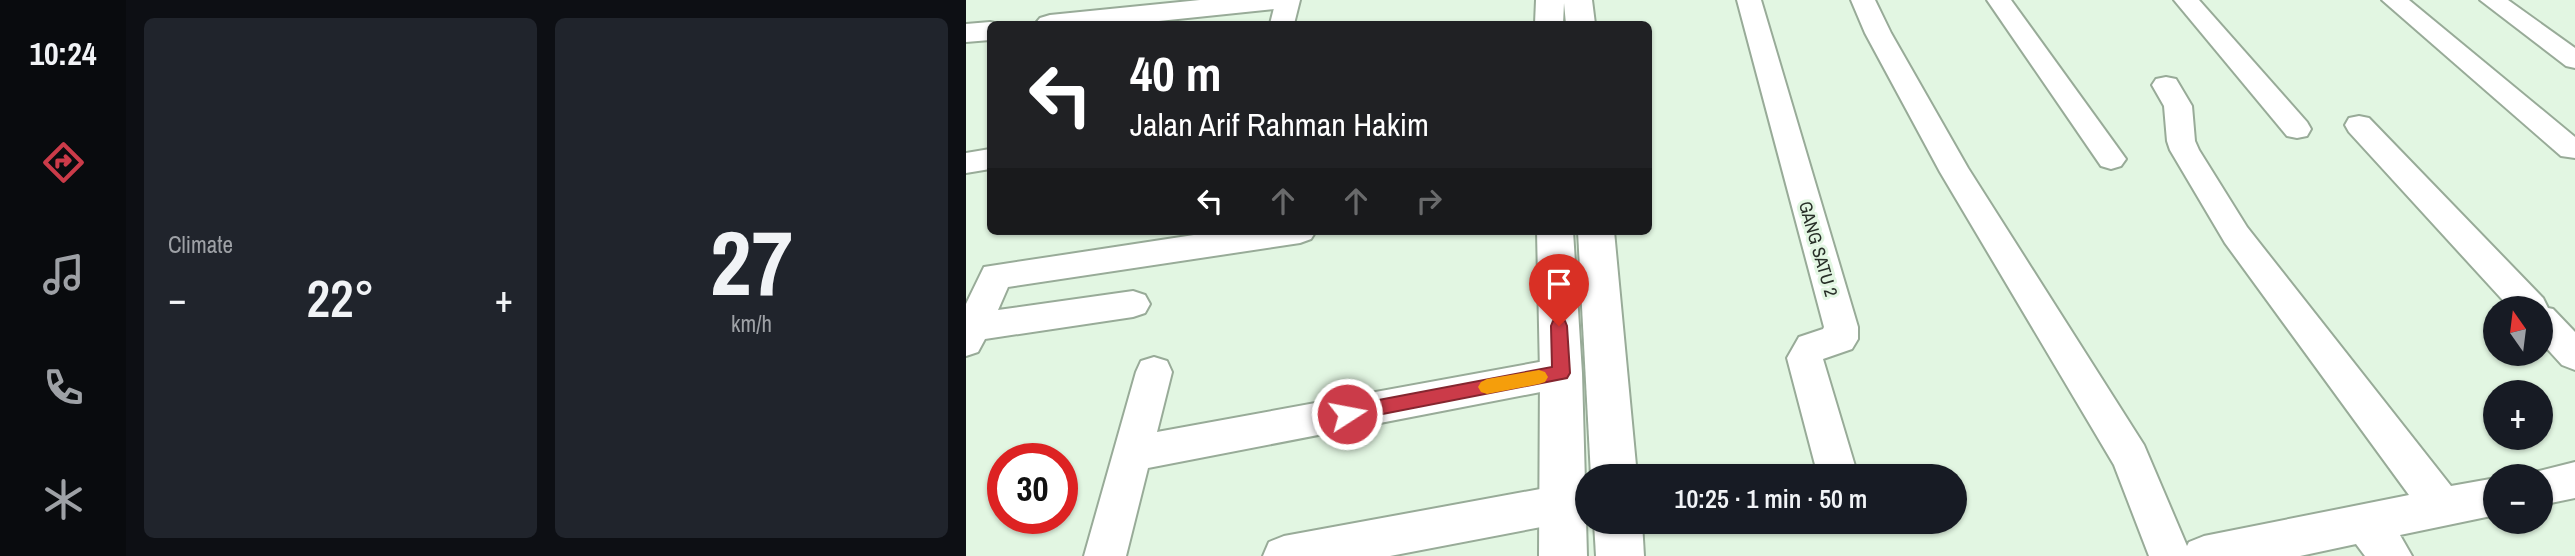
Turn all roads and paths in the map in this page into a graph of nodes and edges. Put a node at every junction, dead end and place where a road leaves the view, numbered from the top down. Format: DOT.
graph roads {
  1 [pos="1286,0"];
  2 [pos="1550,0"];
  3 [pos="1578,0"];
  4 [pos="1749,0"];
  5 [pos="1863,0"];
  6 [pos="1999,0"];
  7 [pos="2186,0"];
  8 [pos="2394,0"];
  9 [pos="2492,0"];
  10 [pos="1080,21"];
  11 [pos="1282,21"];
  12 [pos="1549,21"];
  13 [pos="1580,21"];
  14 [pos="987,31"];
  15 [pos="966,33"];
  16 [pos="2575,60"];
  17 [pos="2166,85"];
  18 [pos="2358,125"];
  19 [pos="2297,129"];
  20 [pos="2571,149"];
  21 [pos="2110,159"];
  22 [pos="987,160"];
  23 [pos="966,163"];
  24 [pos="1264,235"];
  25 [pos="1555,235"];
  26 [pos="1595,235"];
  27 [pos="2519,296"];
  28 [pos="1133,304"];
  29 [pos="2553,332"];
  30 [pos="970,335"];
  31 [pos="2575,355"];
  32 [pos="1154,372"];
  33 [pos="1561,373"];
  34 [pos="1132,454"];
  35 [pos="1613,464"];
  36 [pos="1835,464"];
  37 [pos="2575,480"];
  38 [pos="2553,485"];
  39 [pos="2483,499"];
  40 [pos="1562,504"];
  41 [pos="2442,508"];
  42 [pos="1619,534"];
  43 [pos="2379,540"];
  44 [pos="2280,549"];
  45 [pos="1105,556"];
  46 [pos="1284,556"];
  47 [pos="1563,556"];
  48 [pos="1620,556"];
  49 [pos="2170,556"];
  50 [pos="2204,556"];
  1 -- 10 [label="main road"];
  1 -- 11 [label="street"];
  2 -- 12 [label="main road"];
  3 -- 13 [label="main road"];
  4 -- 36 [label="street, GANG SATU 2"];
  5 -- 49 [label="street"];
  6 -- 21 [label="street"];
  7 -- 19 [label="street"];
  8 -- 20 [label="street"];
  9 -- 16 [label="street"];
  14 -- 15 [label="main road"];
  17 -- 41 [label="street"];
  18 -- 27 [label="street"];
  22 -- 23 [label="street"];
  24 -- 30 [label="street"];
  25 -- 33 [label="main road"];
  26 -- 35 [label="main road"];
  28 -- 30 [label="street"];
  29 -- 31 [label="street"];
  32 -- 34 [label="street"];
  33 -- 34 [label="street"];
  33 -- 40 [label="main road"];
  34 -- 45 [label="street"];
  37 -- 38 [label="street"];
  39 -- 41 [label="street"];
  40 -- 46 [label="street"];
  40 -- 47 [label="main road"];
  41 -- 43 [label="street"];
  42 -- 48 [label="main road"];
  43 -- 44 [label="street"];
  44 -- 50 [label="street"];
}
